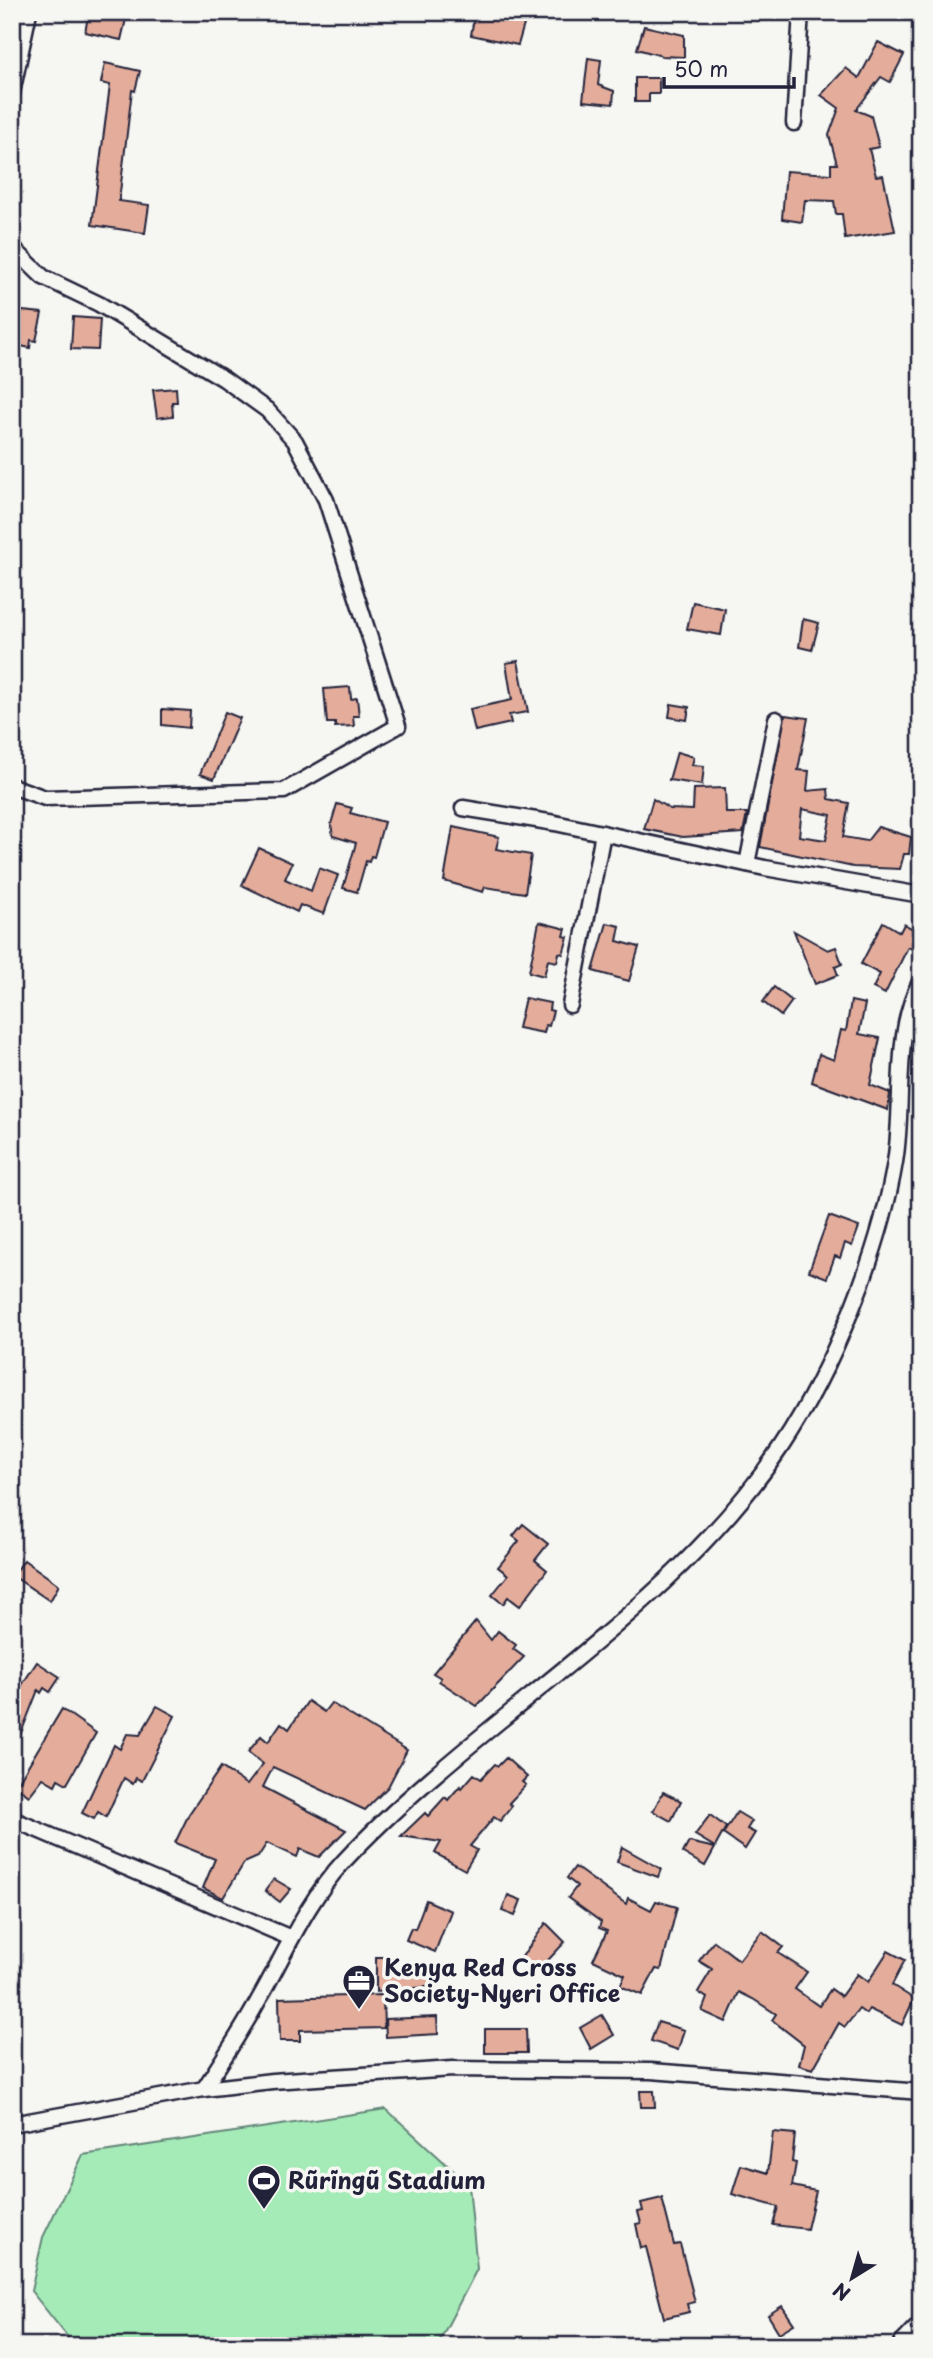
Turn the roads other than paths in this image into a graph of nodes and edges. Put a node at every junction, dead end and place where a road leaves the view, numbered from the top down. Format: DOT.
graph roads {
  1 [pos="29,12"];
  2 [pos="802,12"];
  3 [pos="12,93"];
  4 [pos="794,122"];
  5 [pos="12,247"];
  6 [pos="776,719"];
  7 [pos="12,786"];
  8 [pos="463,808"];
  9 [pos="603,833"];
  10 [pos="747,864"];
  11 [pos="921,895"];
  12 [pos="921,980"];
  13 [pos="569,1005"];
  14 [pos="12,1819"];
  15 [pos="290,1938"];
  16 [pos="204,2089"];
  17 [pos="921,2092"];
  18 [pos="12,2124"];
  19 [pos="921,2328"];
  20 [pos="904,2346"];
  1 -- 3 [label="street"];
  2 -- 4 [label="street"];
  5 -- 7 [label="street"];
  6 -- 10 [label="street"];
  8 -- 9 [label="street"];
  9 -- 10 [label="street"];
  9 -- 13 [label="street"];
  10 -- 11 [label="street"];
  12 -- 15 [label="street"];
  14 -- 15 [label="street"];
  15 -- 16 [label="street"];
  16 -- 17 [label="street"];
  16 -- 18 [label="street"];
  19 -- 20 [label="main road"];
}
